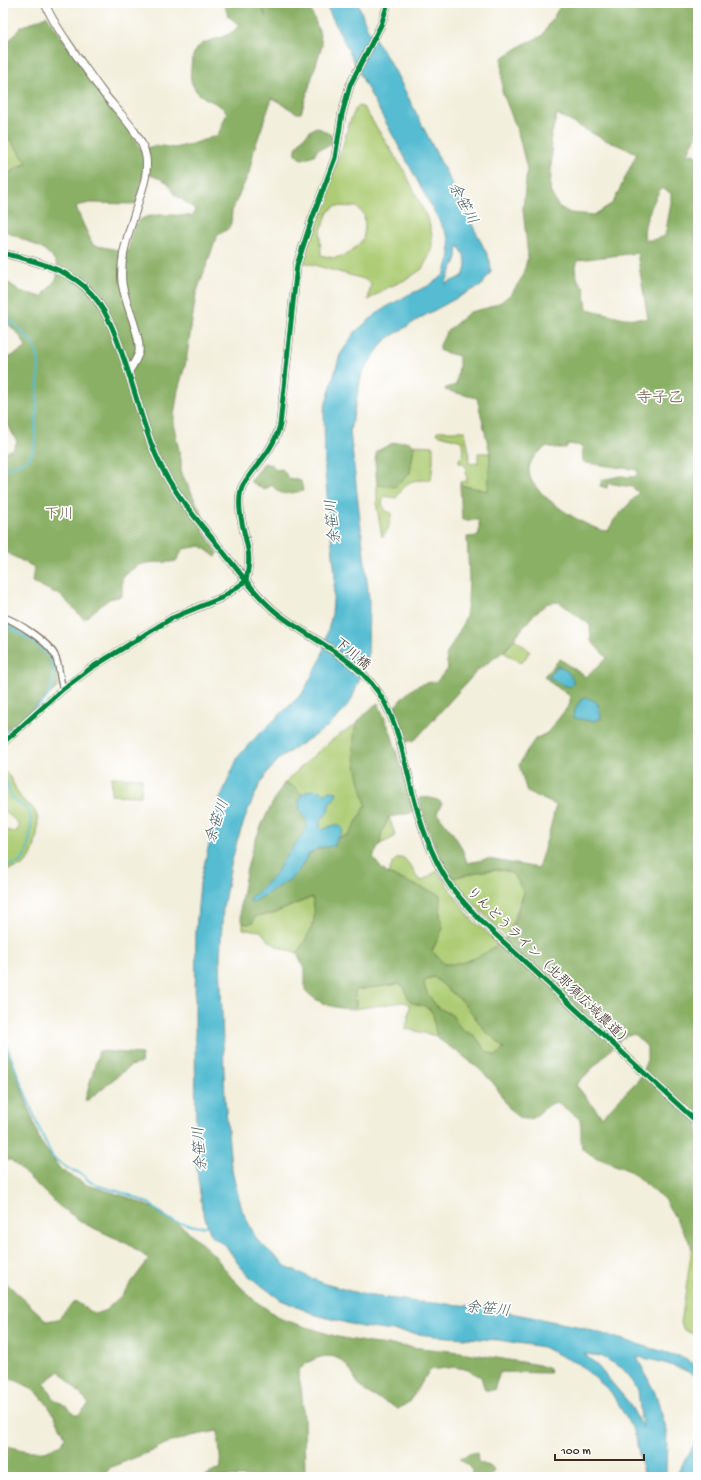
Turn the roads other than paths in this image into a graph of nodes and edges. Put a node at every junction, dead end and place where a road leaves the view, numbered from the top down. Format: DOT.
graph roads {
  1 [pos="45,3"];
  2 [pos="388,3"];
  3 [pos="3,253"];
  4 [pos="129,371"];
  5 [pos="246,581"];
  6 [pos="3,617"];
  7 [pos="63,689"];
  8 [pos="377,692"];
  9 [pos="3,743"];
  10 [pos="698,1123"];
  1 -- 4 [label="street"];
  2 -- 5 [label="street"];
  3 -- 4 [label="street"];
  4 -- 5 [label="street"];
  5 -- 7 [label="street"];
  5 -- 8 [label="street, 下川橋"];
  6 -- 7 [label="street"];
  7 -- 9 [label="street"];
  8 -- 10 [label="street, りんどうライン（北那須広域農道）"];
}
